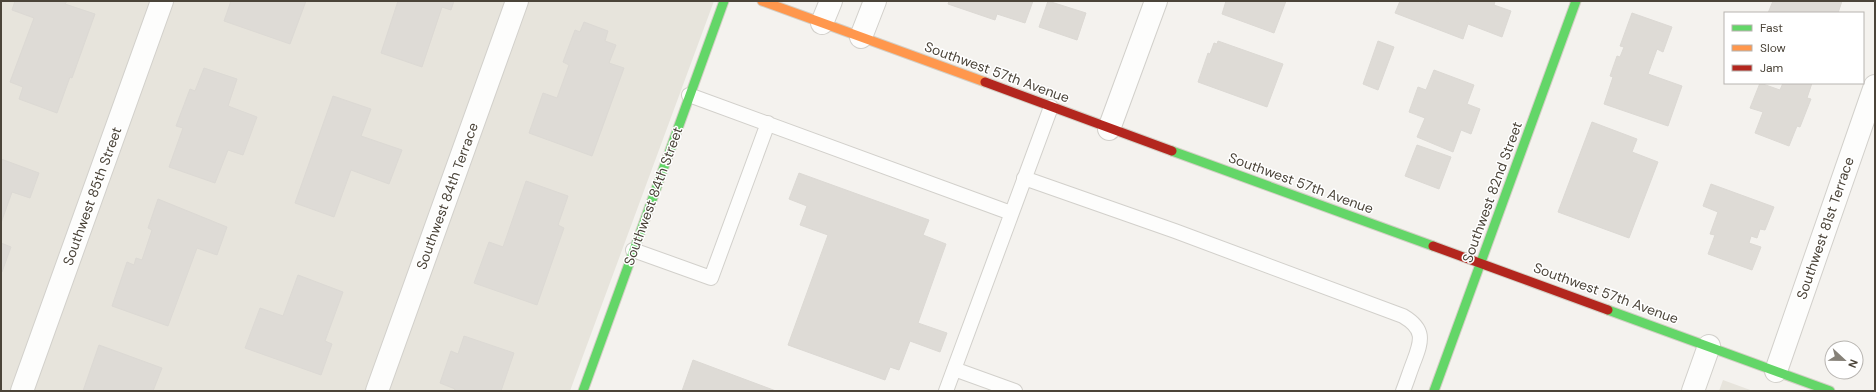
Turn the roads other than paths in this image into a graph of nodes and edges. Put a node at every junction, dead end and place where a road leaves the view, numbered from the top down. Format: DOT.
graph roads {
  1 [pos="162,1"];
  2 [pos="517,1"];
  3 [pos="724,1"];
  4 [pos="762,1"];
  5 [pos="831,1"];
  6 [pos="875,1"];
  7 [pos="1156,1"];
  8 [pos="1576,1"];
  9 [pos="822,23"];
  10 [pos="861,37"];
  11 [pos="1875,86"];
  12 [pos="689,95"];
  13 [pos="1051,107"];
  14 [pos="768,123"];
  15 [pos="1109,129"];
  16 [pos="1024,178"];
  17 [pos="1011,213"];
  18 [pos="633,250"];
  19 [pos="1482,263"];
  20 [pos="1710,346"];
  21 [pos="954,369"];
  22 [pos="1776,371"];
  23 [pos="22,391"];
  24 [pos="377,391"];
  25 [pos="583,391"];
  26 [pos="946,391"];
  27 [pos="1015,391"];
  28 [pos="1403,391"];
  29 [pos="1434,391"];
  30 [pos="1693,391"];
  31 [pos="1830,391"];
  1 -- 23 [label="street, Southwest 85th Street"];
  2 -- 24 [label="street, Southwest 84th Terrace"];
  3 -- 12 [label="main road, Southwest 84th Street"];
  4 -- 9 [label="main road, Southwest 57th Avenue"];
  5 -- 9 [label="street"];
  6 -- 10 [label="street"];
  7 -- 15 [label="street"];
  8 -- 19 [label="main road, Southwest 82nd Street"];
  9 -- 10 [label="main road, Southwest 57th Avenue"];
  10 -- 13 [label="main road, Southwest 57th Avenue"];
  11 -- 22 [label="street, Southwest 81st Terrace"];
  12 -- 14 [label="lane"];
  12 -- 18 [label="main road, Southwest 84th Street"];
  13 -- 15 [label="main road, Southwest 57th Avenue"];
  13 -- 16 [label="lane"];
  14 -- 17 [label="lane"];
  14 -- 18 [label="lane"];
  15 -- 19 [label="main road, Southwest 57th Avenue"];
  16 -- 17 [label="lane"];
  16 -- 28 [label="lane"];
  17 -- 21 [label="lane"];
  18 -- 25 [label="main road, Southwest 84th Street"];
  19 -- 20 [label="main road, Southwest 57th Avenue"];
  19 -- 29 [label="main road, Southwest 82nd Street"];
  20 -- 22 [label="main road, Southwest 57th Avenue"];
  20 -- 30 [label="street"];
  21 -- 26 [label="lane"];
  21 -- 27 [label="lane"];
  22 -- 31 [label="main road, Southwest 57th Avenue"];
}
